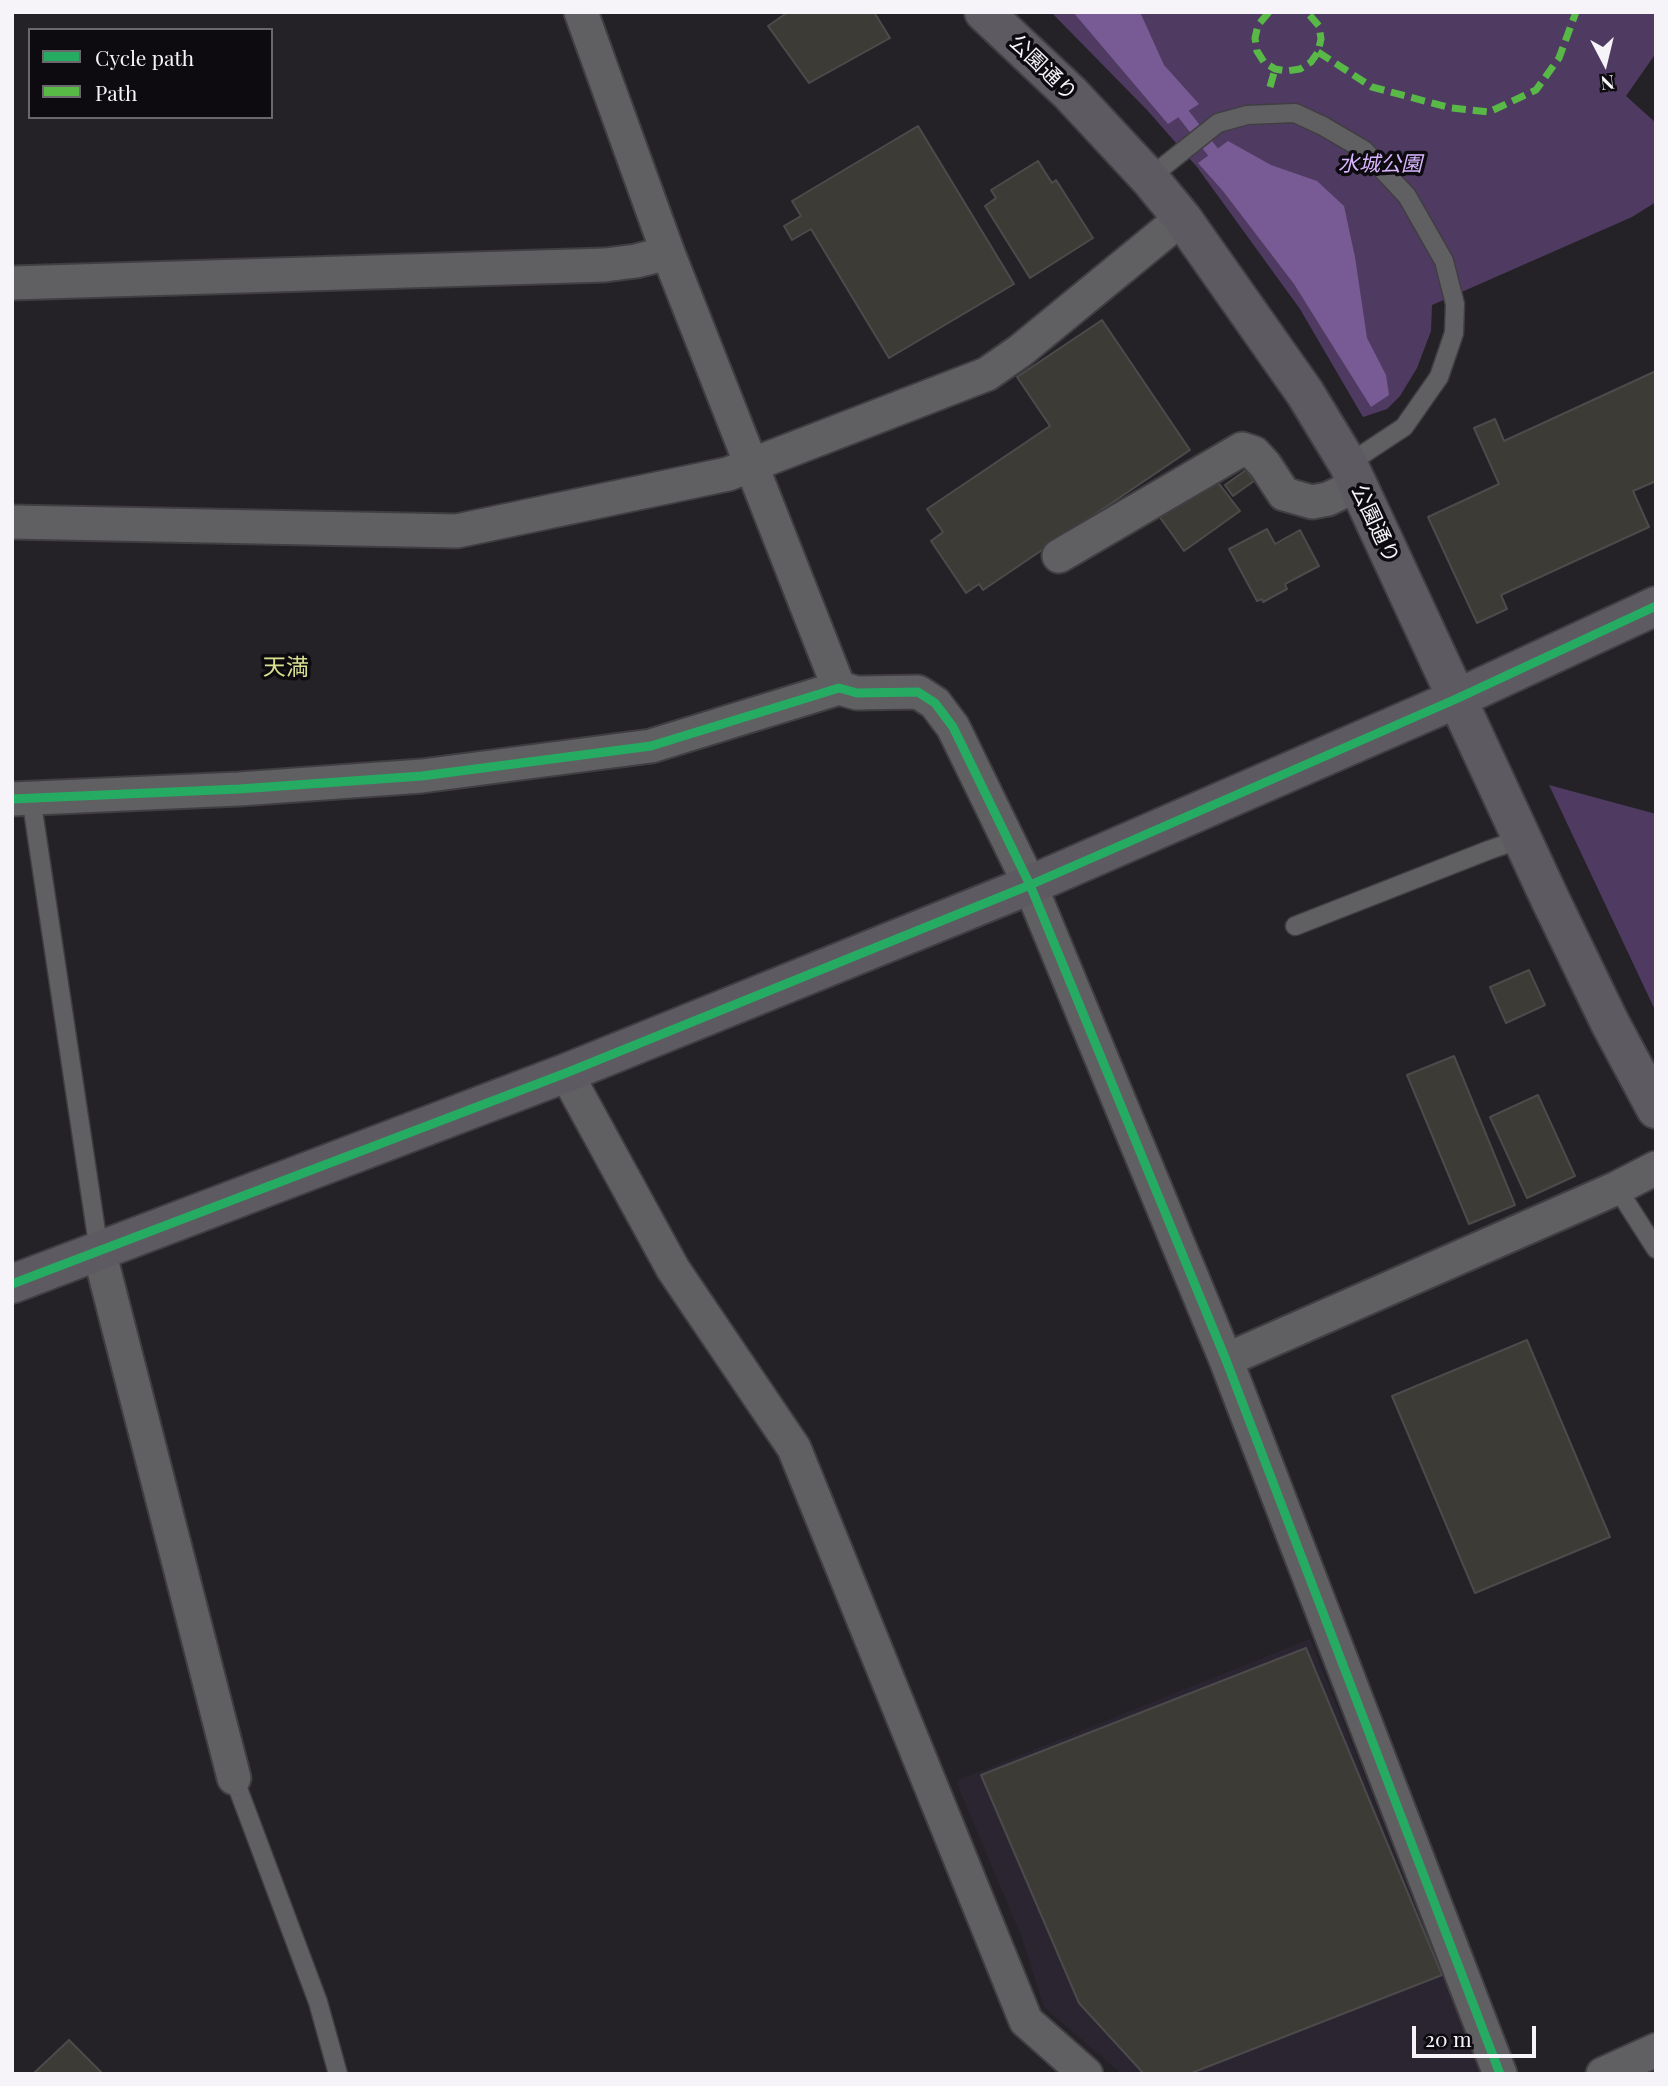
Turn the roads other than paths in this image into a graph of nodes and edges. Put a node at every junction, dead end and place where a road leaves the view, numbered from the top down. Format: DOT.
graph roads {
  1 [pos="581,12"];
  2 [pos="984,12"];
  3 [pos="1149,178"];
  4 [pos="1182,218"];
  5 [pos="668,253"];
  6 [pos="12,283"];
  7 [pos="752,465"];
  8 [pos="1352,474"];
  9 [pos="12,522"];
  10 [pos="1059,556"];
  11 [pos="1656,606"];
  12 [pos="839,688"];
  13 [pos="1456,699"];
  14 [pos="22,798"];
  15 [pos="1521,839"];
  16 [pos="1030,885"];
  17 [pos="1295,926"];
  18 [pos="566,1073"];
  19 [pos="1656,1109"];
  20 [pos="1656,1168"];
  21 [pos="1617,1188"];
  22 [pos="1656,1249"];
  23 [pos="99,1251"];
  24 [pos="12,1284"];
  25 [pos="1226,1360"];
  26 [pos="234,1777"];
  27 [pos="1656,2050"];
  28 [pos="338,2074"];
  29 [pos="1086,2074"];
  30 [pos="1500,2074"];
  31 [pos="1603,2074"];
  1 -- 5 [label="street"];
  2 -- 3 [label="street, 公園通り"];
  3 -- 4 [label="street, 公園通り"];
  3 -- 8 [label="lane"];
  4 -- 7 [label="street"];
  4 -- 8 [label="street, 公園通り"];
  5 -- 6 [label="street"];
  5 -- 7 [label="street"];
  7 -- 9 [label="street"];
  7 -- 12 [label="street"];
  8 -- 10 [label="street"];
  8 -- 13 [label="street, 公園通り"];
  11 -- 13 [label="street"];
  12 -- 14 [label="street"];
  12 -- 16 [label="street"];
  13 -- 15 [label="street, 公園通り"];
  13 -- 16 [label="street"];
  14 -- 23 [label="lane"];
  15 -- 17 [label="lane"];
  15 -- 19 [label="street, 公園通り"];
  16 -- 18 [label="street"];
  16 -- 25 [label="street"];
  18 -- 23 [label="street"];
  18 -- 29 [label="street"];
  20 -- 21 [label="street"];
  21 -- 22 [label="lane"];
  21 -- 25 [label="street"];
  23 -- 24 [label="street"];
  23 -- 26 [label="street"];
  25 -- 30 [label="street"];
  26 -- 28 [label="lane"];
  27 -- 31 [label="street"];
}
